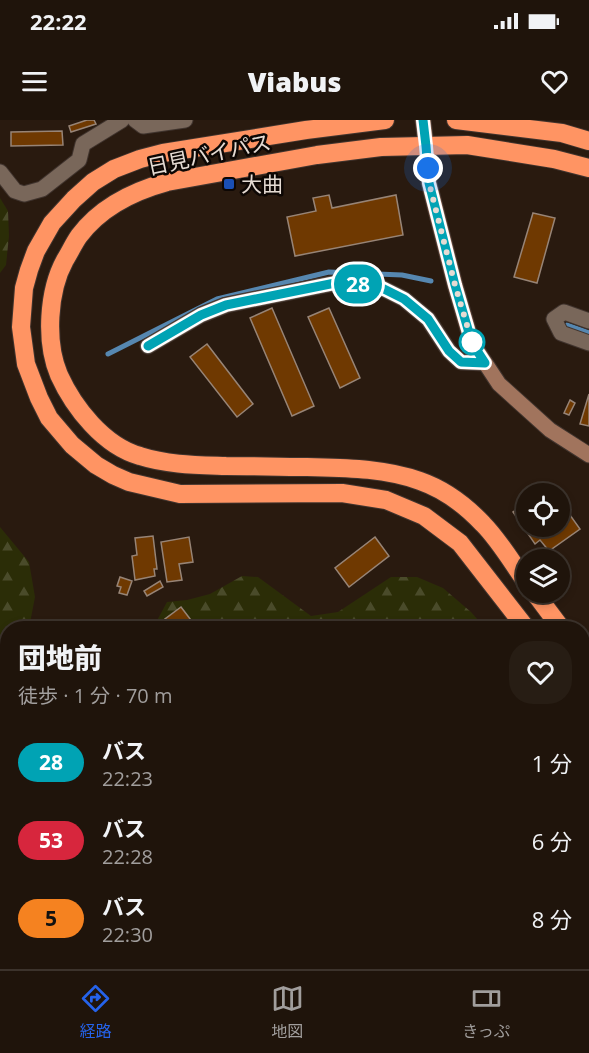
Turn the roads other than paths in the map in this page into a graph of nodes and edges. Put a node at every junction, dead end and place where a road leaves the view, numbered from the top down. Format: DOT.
graph roads {
  1 [pos="122,120"];
  2 [pos="135,120"];
  3 [pos="185,120"];
  4 [pos="385,120"];
  5 [pos="423,120"];
  6 [pos="456,120"];
  7 [pos="589,141"];
  8 [pos="426,146"];
  9 [pos="589,168"];
  10 [pos="0,172"];
  11 [pos="589,321"];
  12 [pos="589,343"];
  13 [pos="148,346"];
  14 [pos="485,363"];
  15 [pos="589,455"];
  16 [pos="516,568"];
  17 [pos="542,603"];
  18 [pos="521,621"];
  19 [pos="556,621"];
  1 -- 10 [label="street"];
  2 -- 3 [label="street"];
  4 -- 18 [label="highway, 日見バイパス"];
  5 -- 8 [label="street"];
  6 -- 7 [label="highway"];
  8 -- 9 [label="highway, 日見バイパス"];
  8 -- 14 [label="street"];
  8 -- 16 [label="highway, 日見バイパス"];
  11 -- 12 [label="street"];
  13 -- 14 [label="street"];
  14 -- 15 [label="street"];
  17 -- 19 [label="highway"];
}
